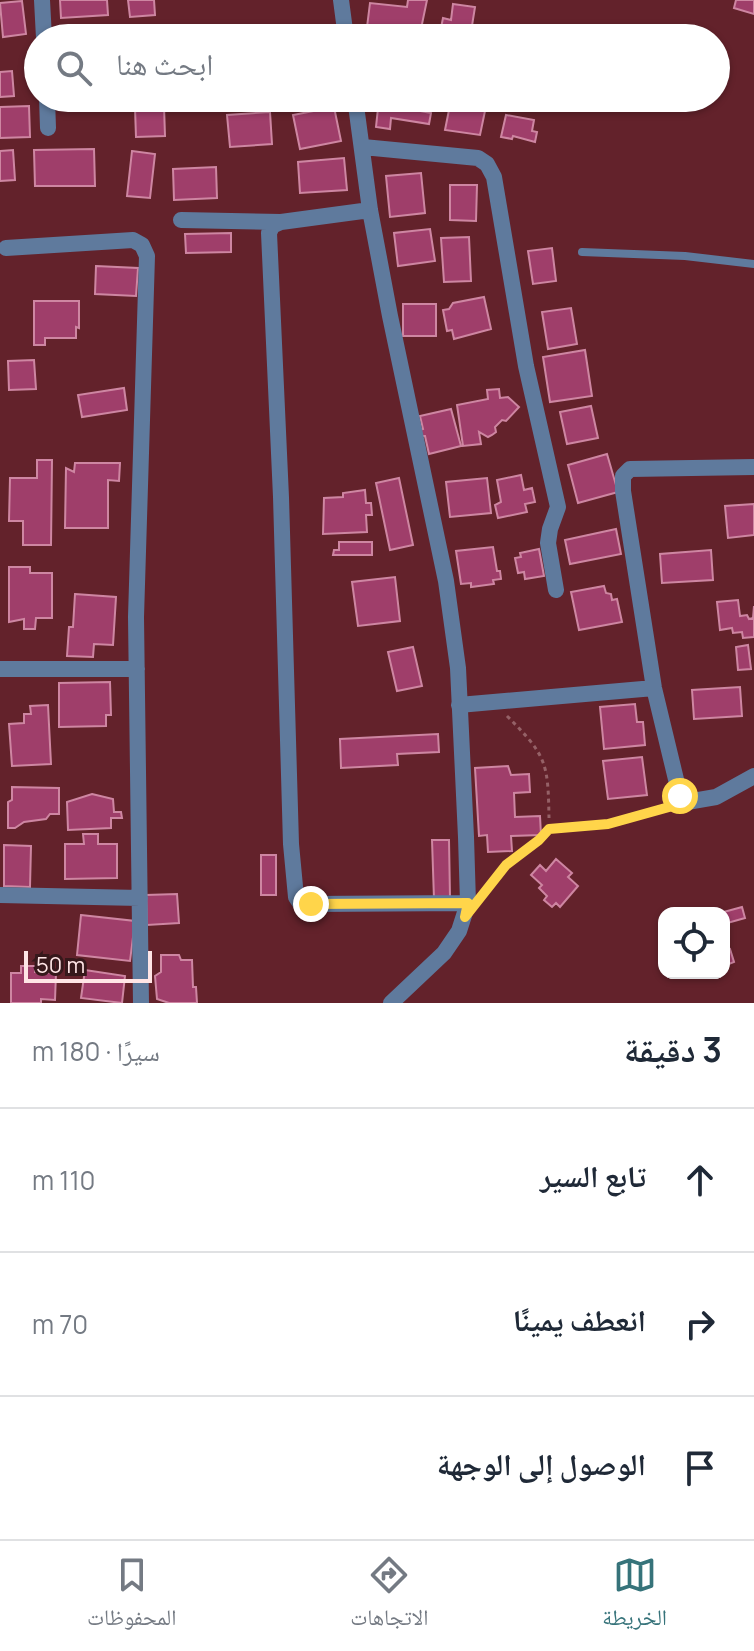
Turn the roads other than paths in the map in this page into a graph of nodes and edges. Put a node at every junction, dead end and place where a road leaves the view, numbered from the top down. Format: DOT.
graph roads {
  1 [pos="42,0"];
  2 [pos="341,0"];
  3 [pos="43,24"];
  4 [pos="344,24"];
  5 [pos="47,112"];
  6 [pos="357,112"];
  7 [pos="48,128"];
  8 [pos="363,147"];
  9 [pos="370,210"];
  10 [pos="181,220"];
  11 [pos="281,222"];
  12 [pos="6,248"];
  13 [pos="582,252"];
  14 [pos="754,264"];
  15 [pos="754,467"];
  16 [pos="556,590"];
  17 [pos="0,669"];
  18 [pos="137,669"];
  19 [pos="654,688"];
  20 [pos="459,705"];
  21 [pos="754,776"];
  22 [pos="687,802"];
  23 [pos="0,895"];
  24 [pos="140,898"];
  25 [pos="466,910"];
  26 [pos="395,1002"];
  27 [pos="141,1003"];
  1 -- 3 [label="street"];
  2 -- 4 [label="street"];
  5 -- 7 [label="street"];
  6 -- 8 [label="street"];
  8 -- 9 [label="street"];
  8 -- 16 [label="street"];
  9 -- 11 [label="street"];
  9 -- 20 [label="street"];
  10 -- 11 [label="street"];
  11 -- 25 [label="street"];
  12 -- 18 [label="street"];
  13 -- 14 [label="lane"];
  15 -- 19 [label="street"];
  17 -- 18 [label="street"];
  18 -- 24 [label="street"];
  19 -- 20 [label="street"];
  19 -- 22 [label="street"];
  20 -- 25 [label="street"];
  21 -- 22 [label="street"];
  22 -- 25 [label="lane"];
  23 -- 24 [label="street"];
  24 -- 27 [label="street"];
  25 -- 26 [label="street"];
}
